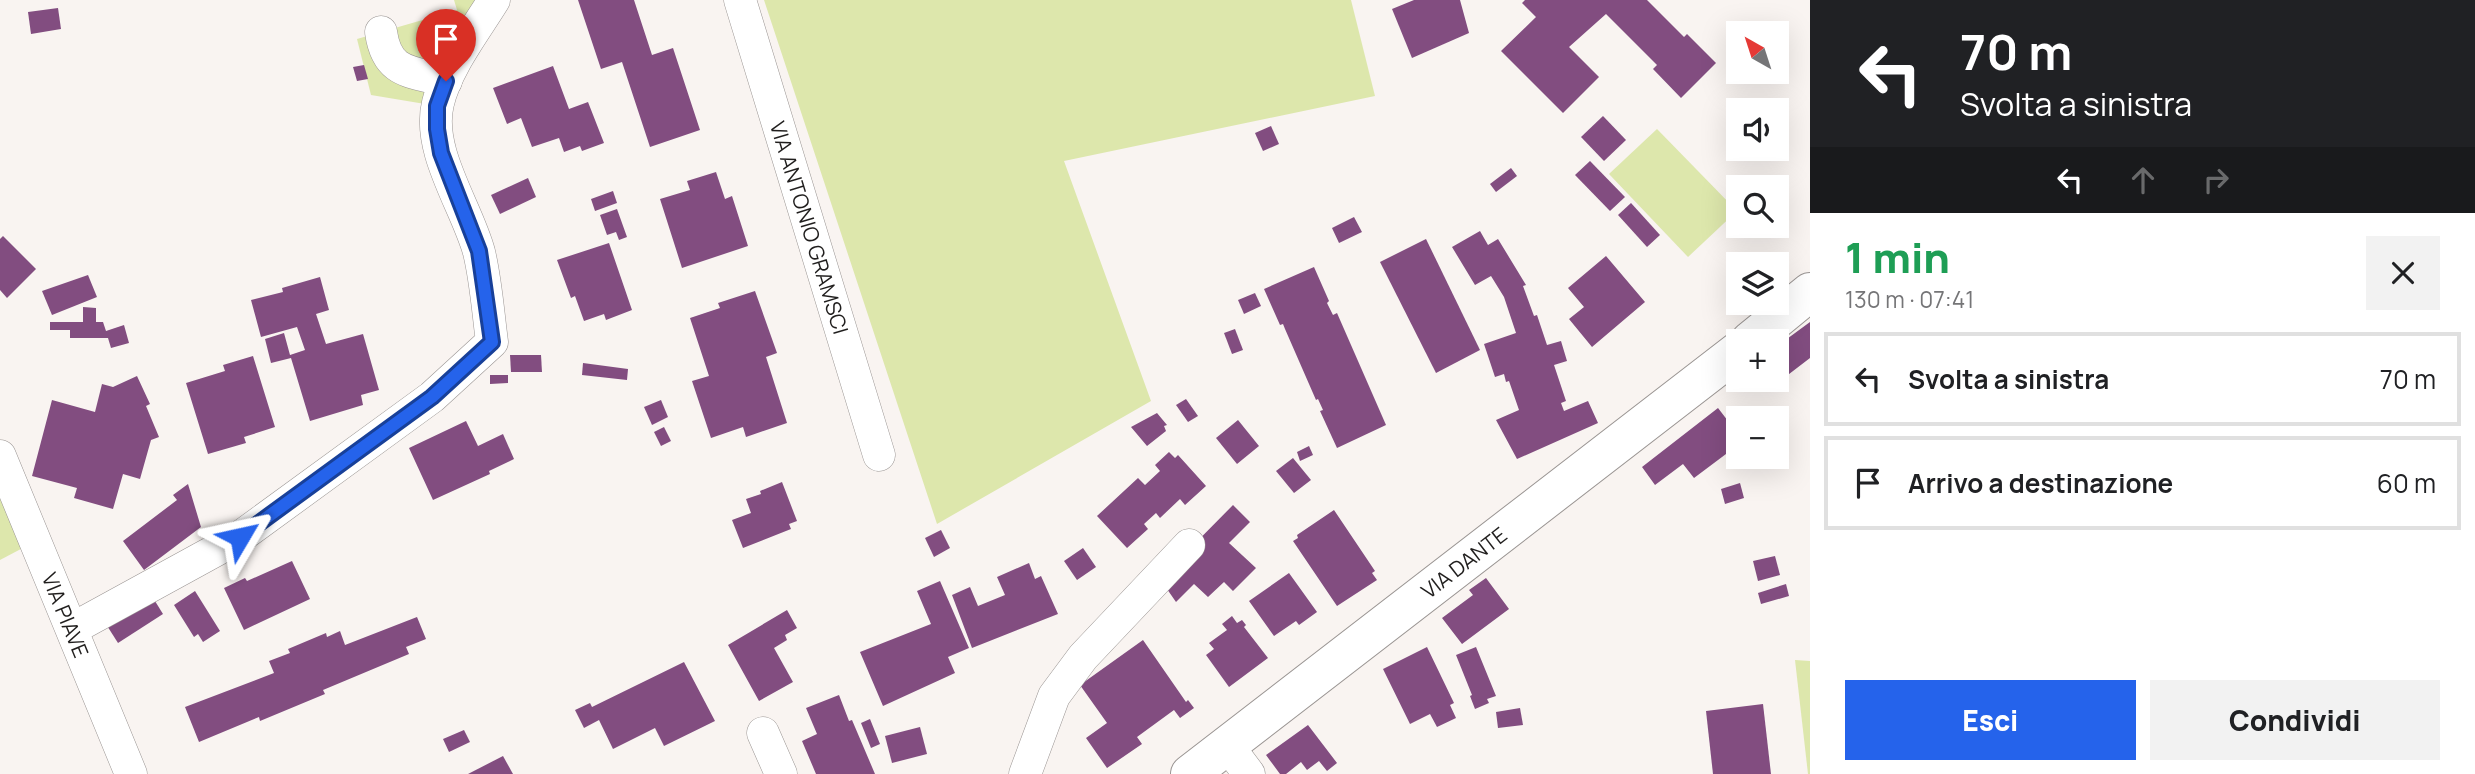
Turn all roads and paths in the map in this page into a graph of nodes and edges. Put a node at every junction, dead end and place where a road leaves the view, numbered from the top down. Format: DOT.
graph roads {
  1 [pos="494,0"];
  2 [pos="740,0"];
  3 [pos="381,32"];
  4 [pos="446,81"];
  5 [pos="1810,292"];
  6 [pos="1765,329"];
  7 [pos="1726,361"];
  8 [pos="879,455"];
  9 [pos="0,456"];
  10 [pos="1189,545"];
  11 [pos="72,629"];
  12 [pos="763,733"];
  13 [pos="1238,760"];
  14 [pos="131,774"];
  15 [pos="781,774"];
  16 [pos="1025,774"];
  17 [pos="1191,774"];
  1 -- 4 [label="street"];
  2 -- 8 [label="street, VIA ANTONIO GRAMSCI"];
  3 -- 4 [label="street"];
  4 -- 11 [label="street"];
  5 -- 6 [label="street"];
  7 -- 13 [label="street, VIA DANTE"];
  9 -- 11 [label="street, VIA PIAVE"];
  10 -- 16 [label="street"];
  11 -- 14 [label="street, VIA PIAVE"];
  12 -- 15 [label="street"];
  13 -- 17 [label="street, VIA DANTE"];
}
